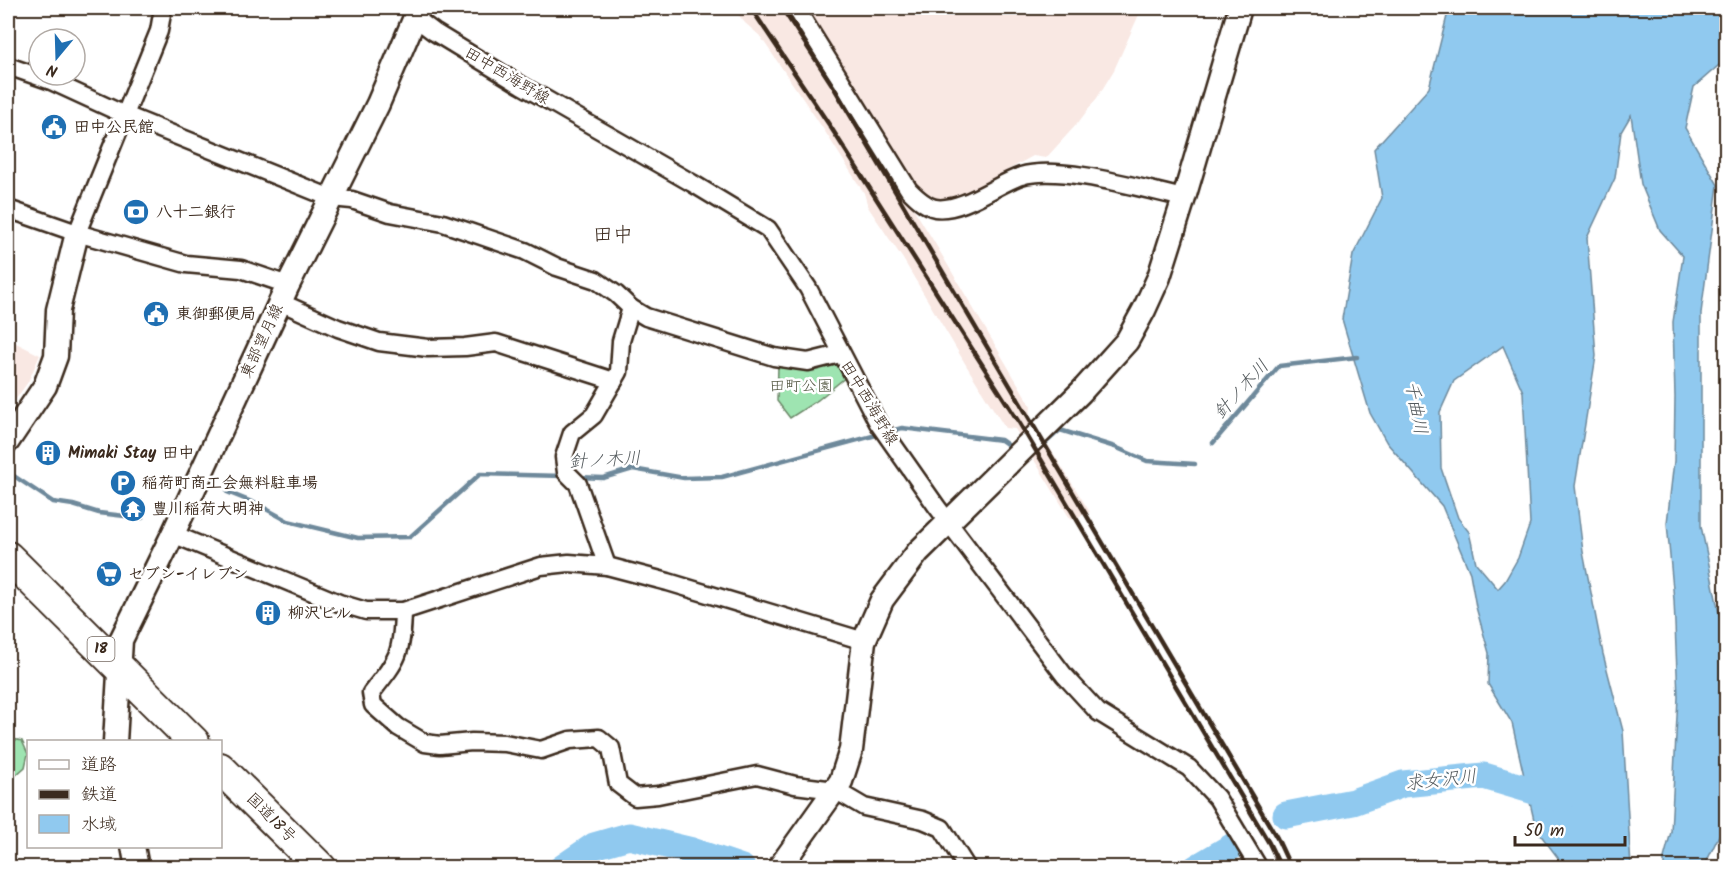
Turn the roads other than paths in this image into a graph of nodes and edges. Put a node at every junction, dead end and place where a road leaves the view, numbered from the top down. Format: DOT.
graph roads {
  1 [pos="163,8"];
  2 [pos="796,8"];
  3 [pos="1240,8"];
  4 [pos="411,11"];
  5 [pos="8,66"];
  6 [pos="125,115"];
  7 [pos="331,198"];
  8 [pos="1184,198"];
  9 [pos="8,209"];
  10 [pos="78,233"];
  11 [pos="284,293"];
  12 [pos="631,308"];
  13 [pos="840,354"];
  14 [pos="614,381"];
  15 [pos="8,441"];
  16 [pos="950,522"];
  17 [pos="172,534"];
  18 [pos="8,557"];
  19 [pos="607,566"];
  20 [pos="403,611"];
  21 [pos="864,641"];
  22 [pos="119,666"];
  23 [pos="115,740"];
  24 [pos="193,740"];
  25 [pos="222,770"];
  26 [pos="835,790"];
  27 [pos="133,848"];
  28 [pos="137,867"];
  29 [pos="321,867"];
  30 [pos="779,867"];
  31 [pos="966,867"];
  32 [pos="1259,867"];
  1 -- 6 [label="street"];
  2 -- 8 [label="street"];
  3 -- 8 [label="street"];
  4 -- 7 [label="street, 東部望月線"];
  4 -- 13 [label="street, 田中西海野線"];
  5 -- 6 [label="street"];
  6 -- 7 [label="street"];
  6 -- 10 [label="street"];
  7 -- 11 [label="street, 東部望月線"];
  7 -- 12 [label="street"];
  8 -- 16 [label="street"];
  9 -- 10 [label="street"];
  10 -- 11 [label="street"];
  10 -- 15 [label="street"];
  11 -- 14 [label="street"];
  11 -- 17 [label="street, 東部望月線"];
  12 -- 13 [label="street"];
  12 -- 14 [label="street"];
  13 -- 16 [label="street, 田中西海野線"];
  14 -- 19 [label="street"];
  16 -- 21 [label="street"];
  16 -- 32 [label="street, 田中西海野線"];
  17 -- 20 [label="street"];
  17 -- 22 [label="street, 東部望月線"];
  18 -- 22 [label="highway, 18"];
  19 -- 20 [label="street"];
  19 -- 21 [label="street"];
  20 -- 26 [label="street"];
  21 -- 26 [label="street"];
  22 -- 23 [label="street, 東部望月線"];
  22 -- 24 [label="highway, 18"];
  25 -- 29 [label="highway, 国道18号"];
  26 -- 30 [label="street"];
  26 -- 31 [label="street"];
  27 -- 28 [label="street"];
}
